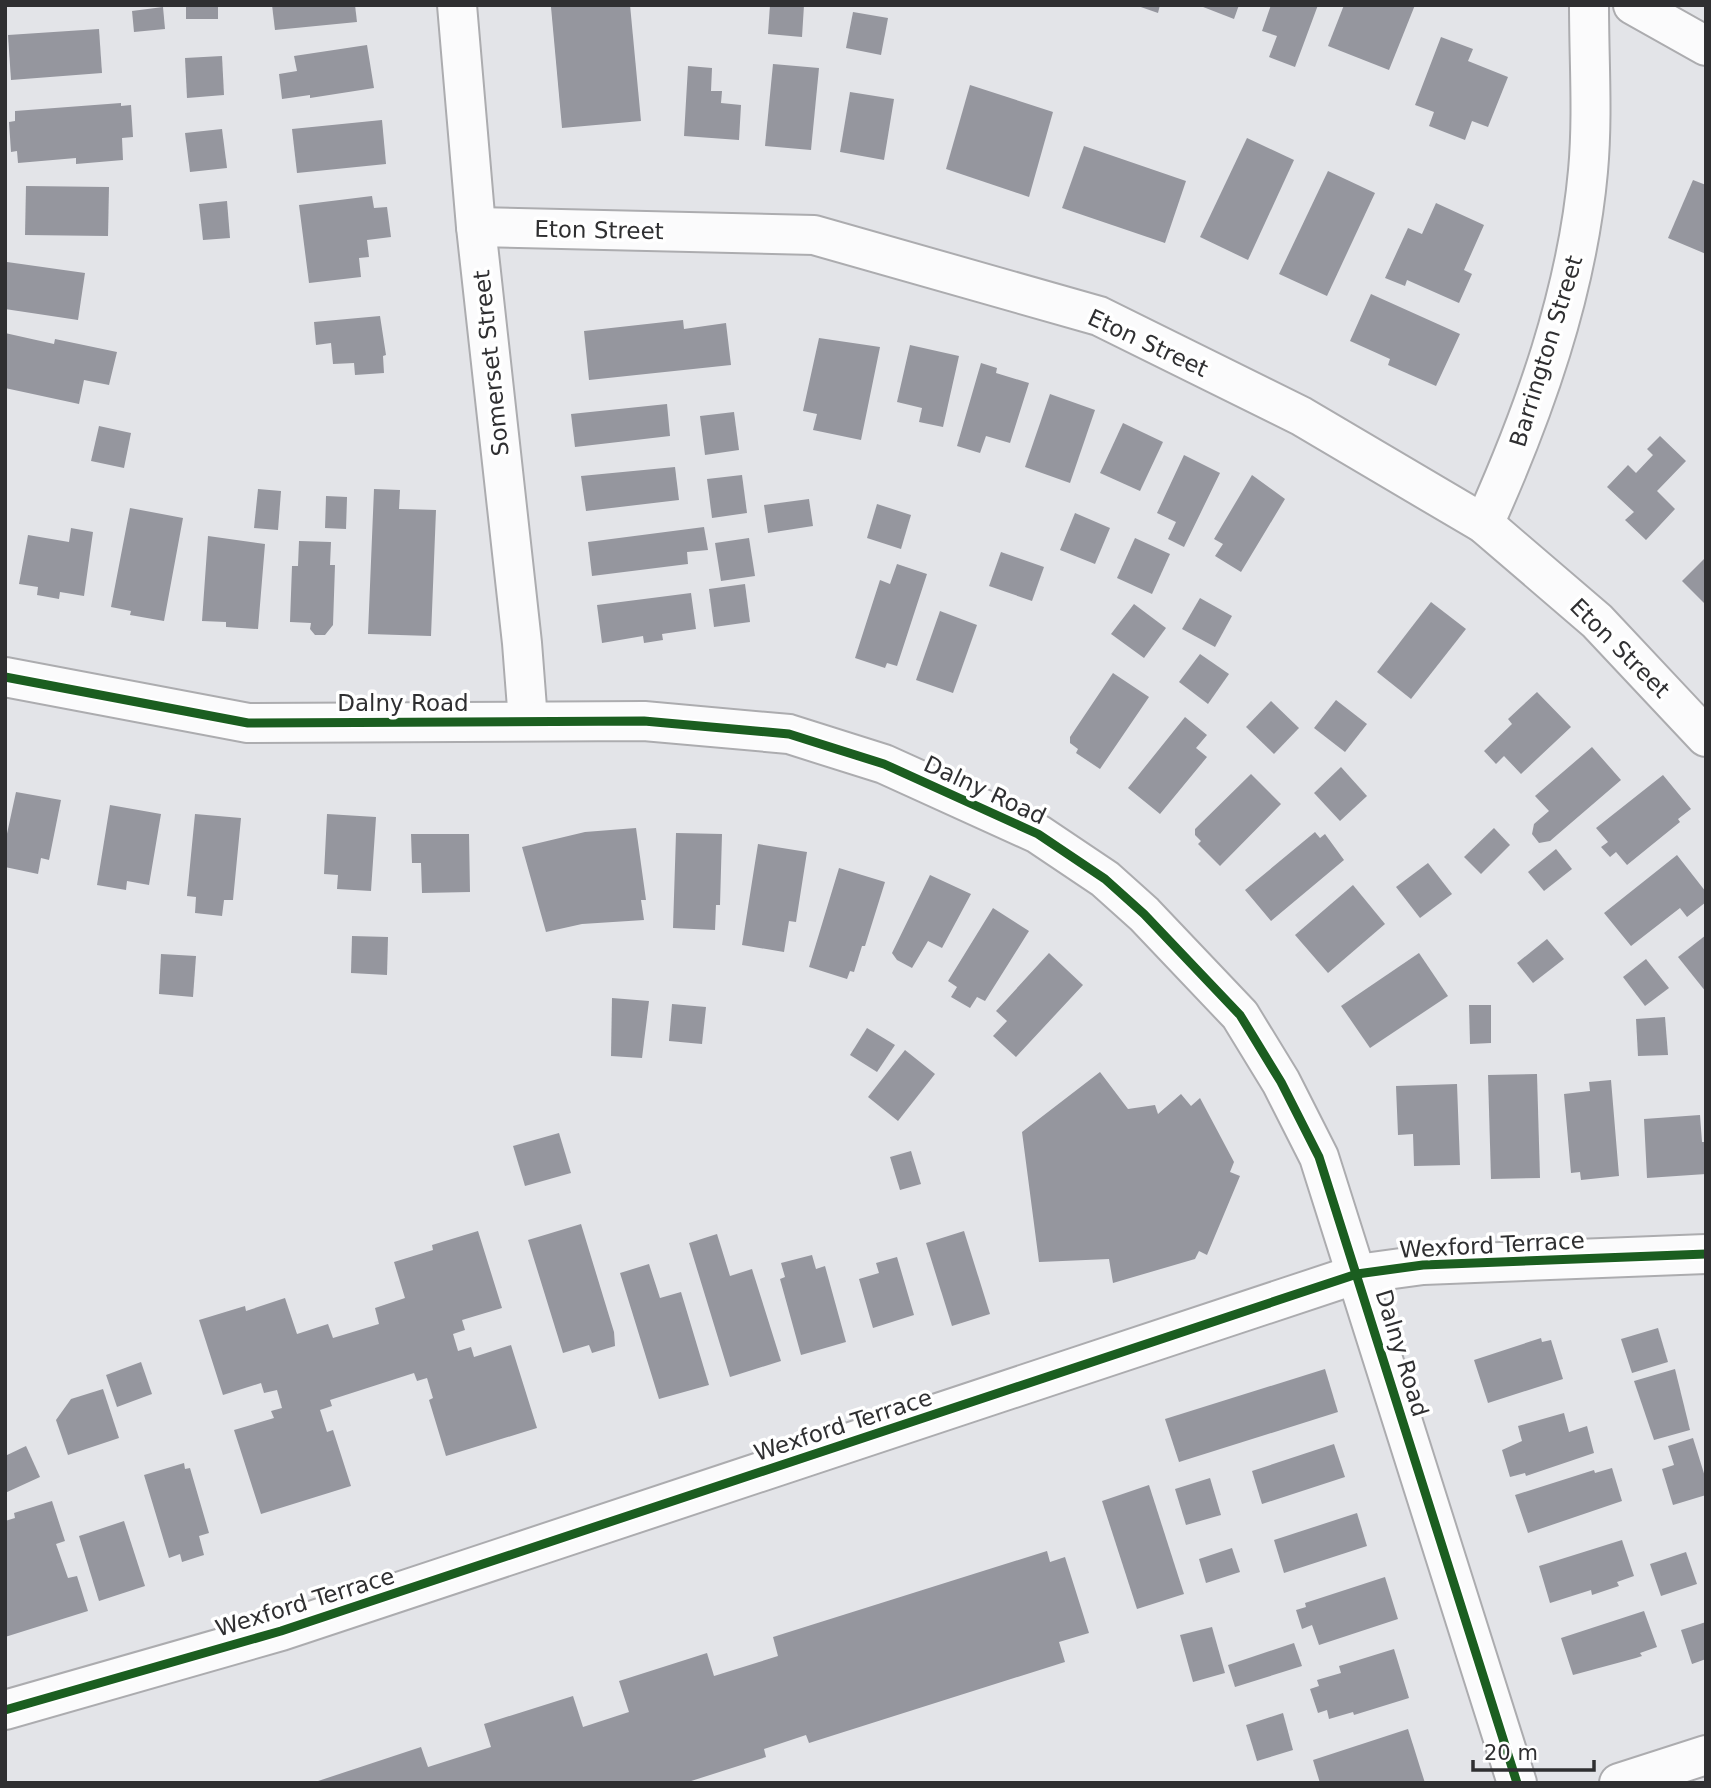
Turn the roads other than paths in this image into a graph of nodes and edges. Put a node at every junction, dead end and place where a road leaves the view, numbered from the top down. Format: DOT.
graph roads {
  1 [pos="457,5"];
  2 [pos="1589,5"];
  3 [pos="1633,5"];
  4 [pos="1706,47"];
  5 [pos="475,227"];
  6 [pos="1484,524"];
  7 [pos="5,677"];
  8 [pos="527,721"];
  9 [pos="1706,737"];
  10 [pos="1706,1254"];
  11 [pos="1357,1274"];
  12 [pos="5,1710"];
  13 [pos="1706,1755"];
  14 [pos="1517,1783"];
  15 [pos="1619,1783"];
  1 -- 5 [label="street, Somerset Street"];
  2 -- 6 [label="street, Barrington Street"];
  3 -- 4 [label="street"];
  5 -- 6 [label="street, Eton Street"];
  5 -- 8 [label="street, Somerset Street"];
  6 -- 9 [label="street, Eton Street"];
  7 -- 8 [label="street, Dalny Road"];
  8 -- 11 [label="street, Dalny Road"];
  10 -- 11 [label="street, Wexford Terrace"];
  11 -- 12 [label="street, Wexford Terrace"];
  11 -- 14 [label="street, Dalny Road"];
  13 -- 15 [label="street"];
}
